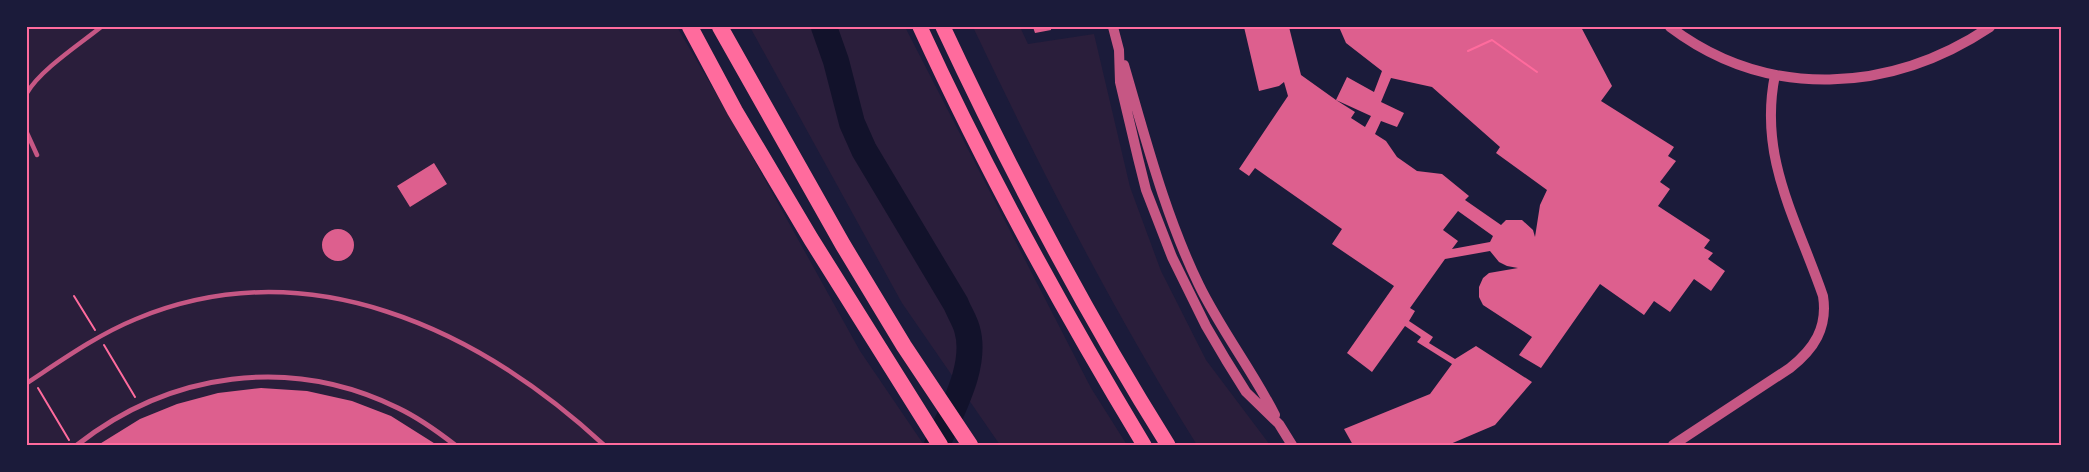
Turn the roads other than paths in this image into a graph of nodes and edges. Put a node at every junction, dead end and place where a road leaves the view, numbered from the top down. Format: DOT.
graph roads {
  1 [pos="101,27"];
  2 [pos="690,27"];
  3 [pos="720,27"];
  4 [pos="920,27"];
  5 [pos="943,27"];
  6 [pos="1114,27"];
  7 [pos="1670,27"];
  8 [pos="1990,27"];
  9 [pos="1775,75"];
  10 [pos="27,93"];
  11 [pos="27,133"];
  12 [pos="37,155"];
  13 [pos="27,383"];
  14 [pos="1279,424"];
  15 [pos="77,445"];
  16 [pos="455,445"];
  17 [pos="604,445"];
  18 [pos="940,445"];
  19 [pos="970,445"];
  20 [pos="1144,445"];
  21 [pos="1168,445"];
  22 [pos="1292,445"];
  23 [pos="1297,445"];
  24 [pos="1672,445"];
  1 -- 10 [label="lane"];
  2 -- 18 [label="highway"];
  3 -- 19 [label="highway"];
  4 -- 20 [label="highway"];
  5 -- 21 [label="highway"];
  6 -- 14 [label="street"];
  7 -- 9 [label="street"];
  8 -- 9 [label="street"];
  9 -- 24 [label="street"];
  11 -- 12 [label="lane"];
  13 -- 17 [label="lane"];
  14 -- 22 [label="street"];
  14 -- 23 [label="street"];
  15 -- 16 [label="street"];
}
